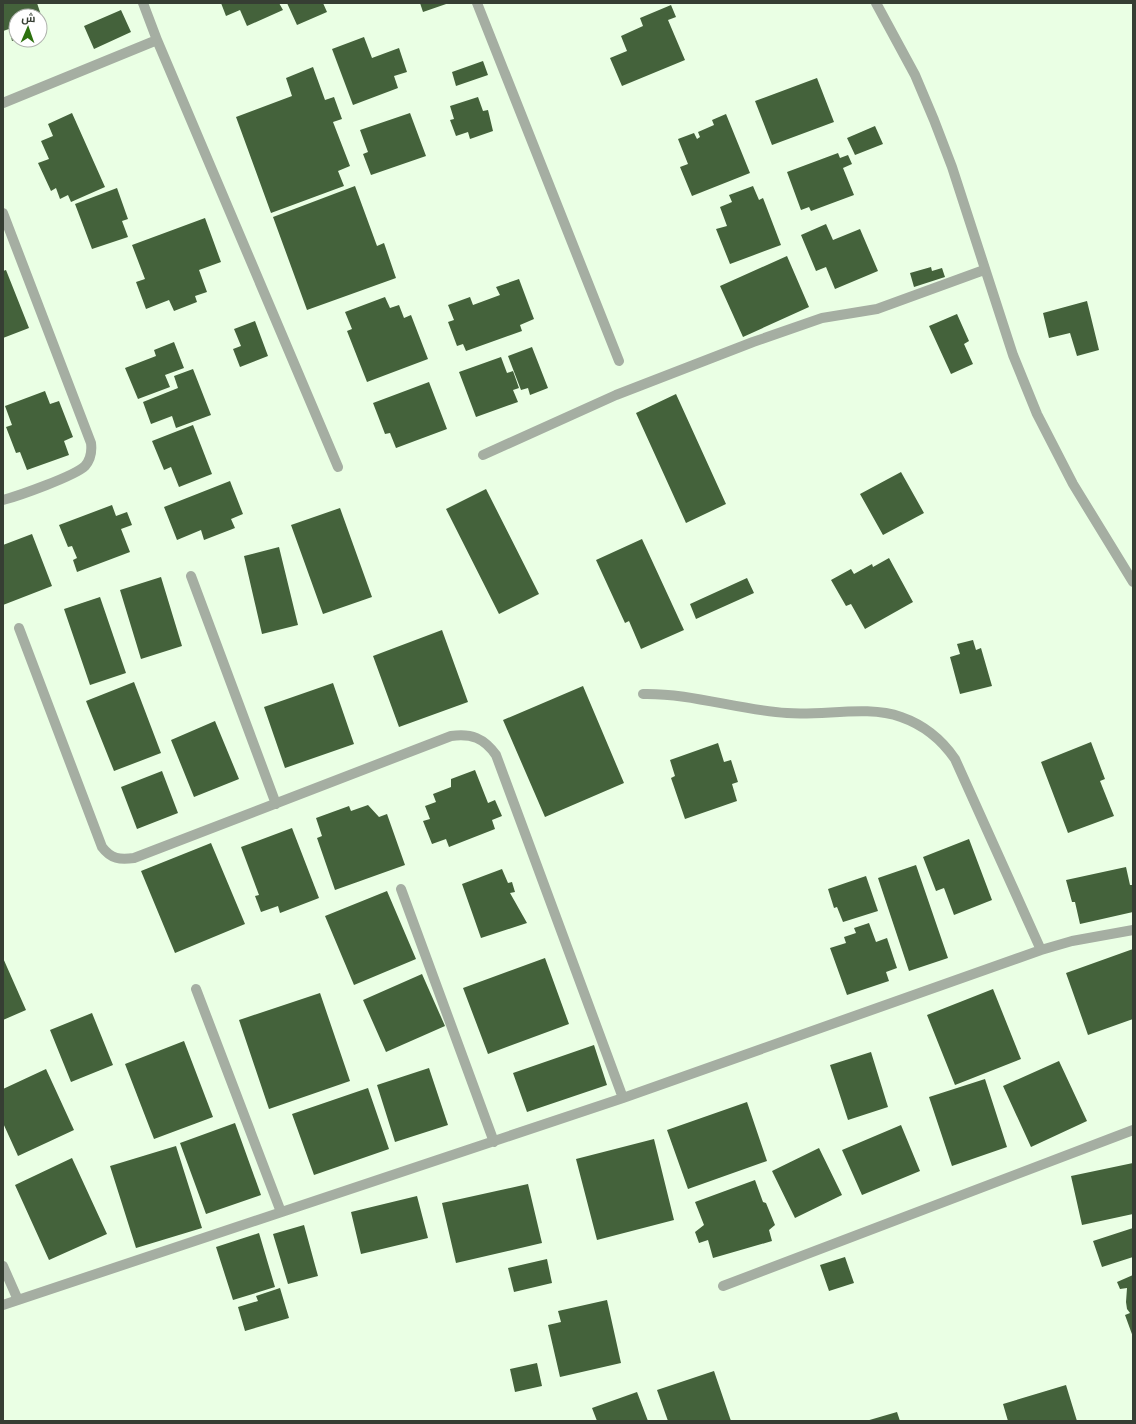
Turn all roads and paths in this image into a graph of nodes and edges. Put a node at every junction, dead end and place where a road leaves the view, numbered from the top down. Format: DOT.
graph roads {
  1 [pos="143,3"];
  2 [pos="477,3"];
  3 [pos="876,3"];
  4 [pos="157,40"];
  5 [pos="3,103"];
  6 [pos="3,213"];
  7 [pos="984,270"];
  8 [pos="619,361"];
  9 [pos="483,455"];
  10 [pos="338,468"];
  11 [pos="3,500"];
  12 [pos="191,576"];
  13 [pos="1133,582"];
  14 [pos="19,628"];
  15 [pos="643,694"];
  16 [pos="276,804"];
  17 [pos="401,889"];
  18 [pos="1133,930"];
  19 [pos="1041,950"];
  20 [pos="196,989"];
  21 [pos="623,1098"];
  22 [pos="1133,1130"];
  23 [pos="494,1142"];
  24 [pos="281,1212"];
  25 [pos="3,1266"];
  26 [pos="723,1286"];
  27 [pos="18,1300"];
  28 [pos="3,1305"];
  1 -- 4 [label="street"];
  2 -- 8 [label="street"];
  3 -- 7 [label="street"];
  4 -- 5 [label="street"];
  4 -- 10 [label="street"];
  6 -- 11 [label="street"];
  7 -- 9 [label="street"];
  7 -- 13 [label="street"];
  12 -- 16 [label="street"];
  14 -- 16 [label="street"];
  15 -- 19 [label="street"];
  16 -- 21 [label="street"];
  17 -- 23 [label="street"];
  18 -- 19 [label="street"];
  19 -- 21 [label="street"];
  20 -- 24 [label="street"];
  21 -- 23 [label="street"];
  22 -- 26 [label="street"];
  23 -- 24 [label="street"];
  24 -- 27 [label="street"];
  25 -- 27 [label="street"];
  27 -- 28 [label="street"];
}
